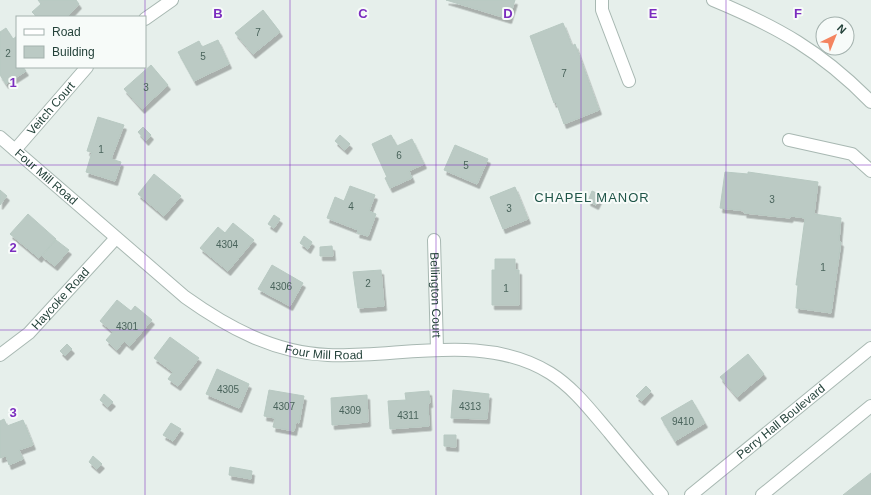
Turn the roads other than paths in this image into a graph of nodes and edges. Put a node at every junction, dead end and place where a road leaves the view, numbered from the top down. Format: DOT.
graph roads {
  1 [pos="172,0"];
  2 [pos="602,0"];
  3 [pos="712,0"];
  4 [pos="734,4"];
  5 [pos="146,19"];
  6 [pos="86,68"];
  7 [pos="629,81"];
  8 [pos="871,102"];
  9 [pos="0,137"];
  10 [pos="789,140"];
  11 [pos="15,150"];
  12 [pos="870,167"];
  13 [pos="116,238"];
  14 [pos="434,240"];
  15 [pos="871,348"];
  16 [pos="436,349"];
  17 [pos="0,355"];
  18 [pos="871,406"];
  19 [pos="662,495"];
  20 [pos="691,495"];
  21 [pos="762,495"];
  1 -- 5 [label="street"];
  2 -- 7 [label="street"];
  3 -- 4 [label="street"];
  4 -- 8 [label="street"];
  6 -- 11 [label="street, Veitch Court"];
  9 -- 11 [label="street, Four Mill Road"];
  10 -- 12 [label="street"];
  11 -- 13 [label="street, Four Mill Road"];
  13 -- 16 [label="street, Four Mill Road"];
  13 -- 17 [label="street, Haycoke Road"];
  14 -- 16 [label="street, Bellington Court"];
  15 -- 20 [label="street, Perry Hall Boulevard"];
  16 -- 19 [label="street, Four Mill Road"];
  18 -- 21 [label="street"];
}
